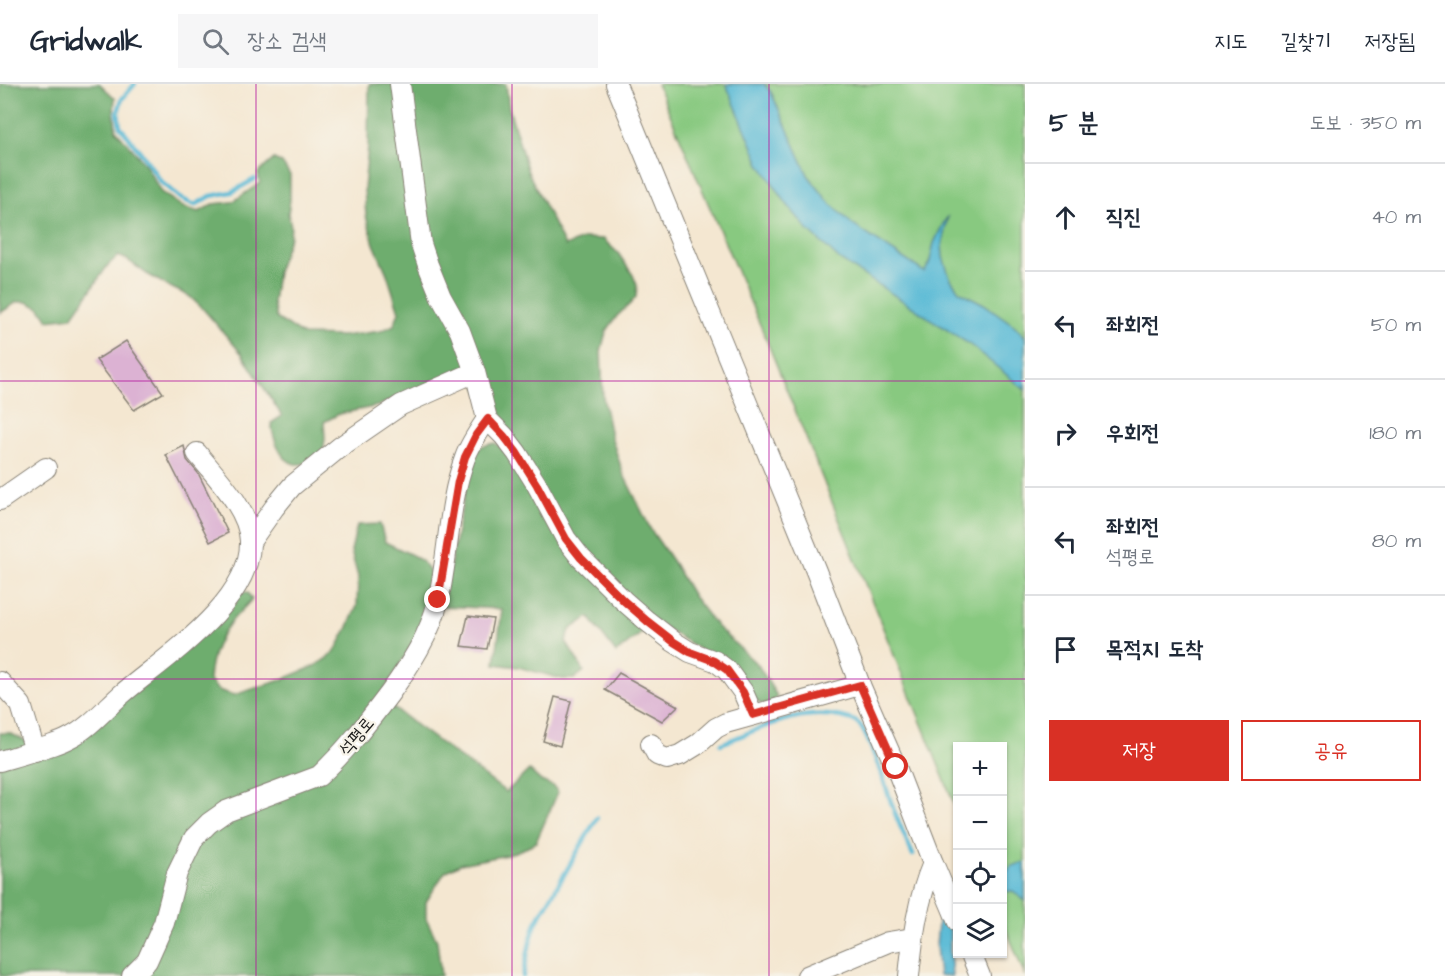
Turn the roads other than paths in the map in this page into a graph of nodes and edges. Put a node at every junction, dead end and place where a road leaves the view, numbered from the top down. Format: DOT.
graph roads {
  1 [pos="400,84"];
  2 [pos="616,84"];
  3 [pos="476,372"];
  4 [pos="488,419"];
  5 [pos="197,453"];
  6 [pos="46,468"];
  7 [pos="0,500"];
  8 [pos="250,542"];
  9 [pos="0,682"];
  10 [pos="860,685"];
  11 [pos="753,715"];
  12 [pos="651,744"];
  13 [pos="35,751"];
  14 [pos="0,761"];
  15 [pos="933,863"];
  16 [pos="953,912"];
  17 [pos="913,938"];
  18 [pos="972,958"];
  19 [pos="132,976"];
  20 [pos="807,976"];
  21 [pos="909,976"];
  22 [pos="980,976"];
  1 -- 3 [label="street"];
  2 -- 10 [label="street"];
  3 -- 4 [label="street"];
  3 -- 8 [label="street"];
  4 -- 11 [label="street"];
  4 -- 19 [label="street, 석평로"];
  5 -- 8 [label="street"];
  6 -- 7 [label="street"];
  8 -- 13 [label="street"];
  9 -- 13 [label="street"];
  10 -- 11 [label="street"];
  10 -- 15 [label="street"];
  11 -- 12 [label="street"];
  13 -- 14 [label="street"];
  15 -- 16 [label="street"];
  15 -- 17 [label="street"];
  17 -- 20 [label="street"];
  17 -- 21 [label="street"];
  18 -- 22 [label="street"];
}
